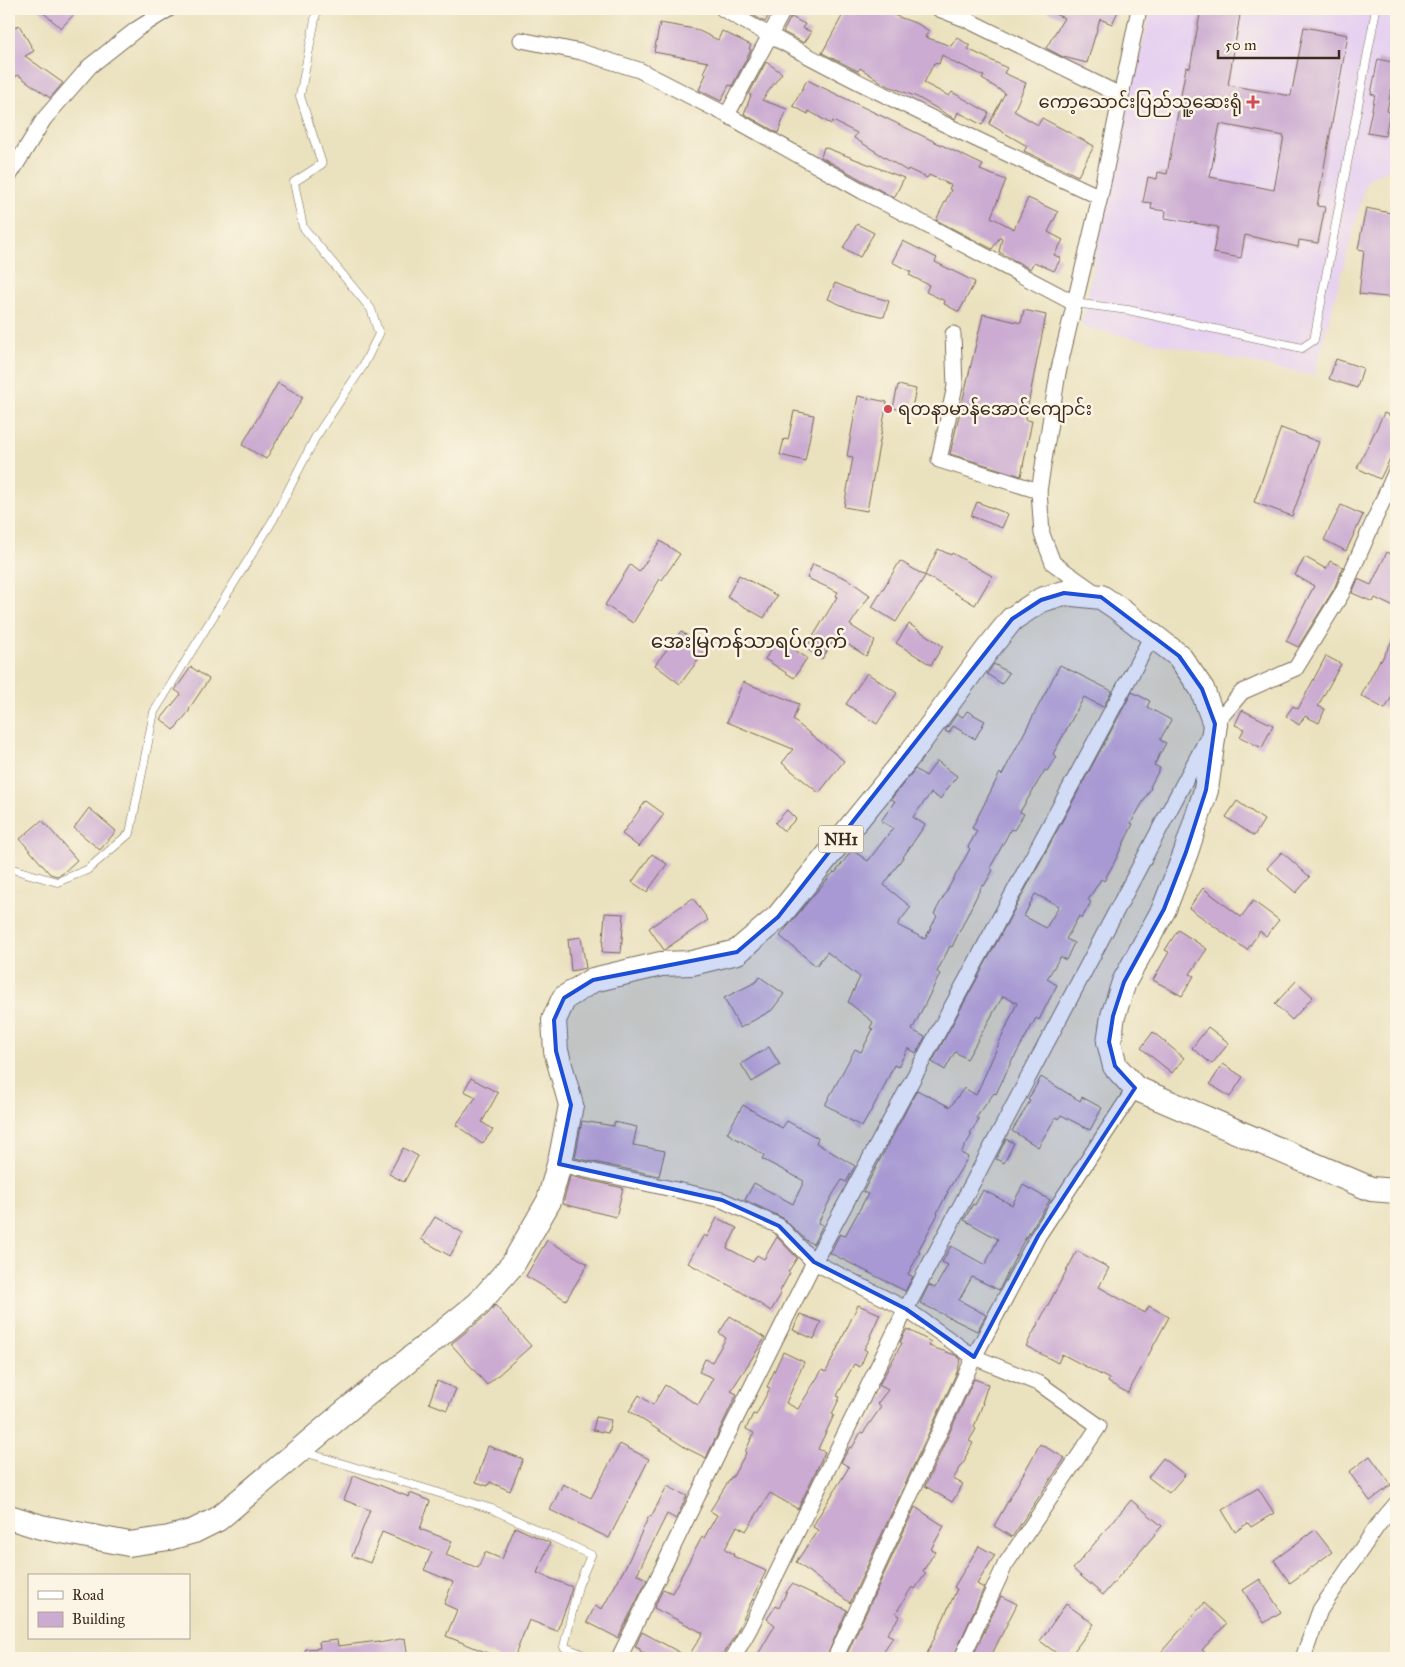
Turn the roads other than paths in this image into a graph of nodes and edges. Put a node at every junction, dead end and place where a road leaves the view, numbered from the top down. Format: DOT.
graph roads {
  1 [pos="169,9"];
  2 [pos="317,9"];
  3 [pos="723,9"];
  4 [pos="784,9"];
  5 [pos="939,9"];
  6 [pos="1139,9"];
  7 [pos="1376,9"];
  8 [pos="770,36"];
  9 [pos="521,40"];
  10 [pos="1120,95"];
  11 [pos="726,115"];
  12 [pos="9,176"];
  13 [pos="1100,197"];
  14 [pos="1074,303"];
  15 [pos="953,334"];
  16 [pos="1396,472"];
  17 [pos="1039,492"];
  18 [pos="1101,597"];
  19 [pos="1153,634"];
  20 [pos="1215,724"];
  21 [pos="9,868"];
  22 [pos="1134,1088"];
  23 [pos="559,1164"];
  24 [pos="1396,1191"];
  25 [pos="814,1262"];
  26 [pos="906,1309"];
  27 [pos="974,1357"];
  28 [pos="301,1450"];
  29 [pos="1396,1504"];
  30 [pos="9,1518"];
  31 [pos="591,1658"];
  32 [pos="621,1658"];
  33 [pos="733,1658"];
  34 [pos="835,1658"];
  35 [pos="962,1658"];
  36 [pos="1303,1658"];
  1 -- 12 [label="street"];
  2 -- 21 [label="lane"];
  3 -- 8 [label="street"];
  4 -- 8 [label="street"];
  5 -- 10 [label="street"];
  6 -- 10 [label="street"];
  7 -- 14 [label="lane"];
  8 -- 11 [label="street"];
  8 -- 13 [label="street"];
  9 -- 11 [label="street"];
  10 -- 13 [label="street"];
  11 -- 14 [label="street"];
  13 -- 14 [label="street"];
  14 -- 17 [label="street"];
  15 -- 17 [label="street"];
  16 -- 20 [label="street"];
  17 -- 18 [label="street"];
  18 -- 19 [label="highway, NH1"];
  18 -- 23 [label="highway, NH1"];
  19 -- 20 [label="highway, NH1"];
  19 -- 25 [label="street"];
  20 -- 22 [label="highway, NH1"];
  20 -- 26 [label="street"];
  22 -- 24 [label="highway, NH1"];
  22 -- 27 [label="street"];
  23 -- 25 [label="street"];
  23 -- 28 [label="highway, NH1"];
  25 -- 26 [label="street"];
  25 -- 32 [label="street"];
  26 -- 27 [label="street"];
  26 -- 33 [label="street"];
  27 -- 34 [label="street"];
  27 -- 35 [label="street"];
  28 -- 30 [label="highway, NH1"];
  28 -- 31 [label="lane"];
  29 -- 36 [label="street"];
}
